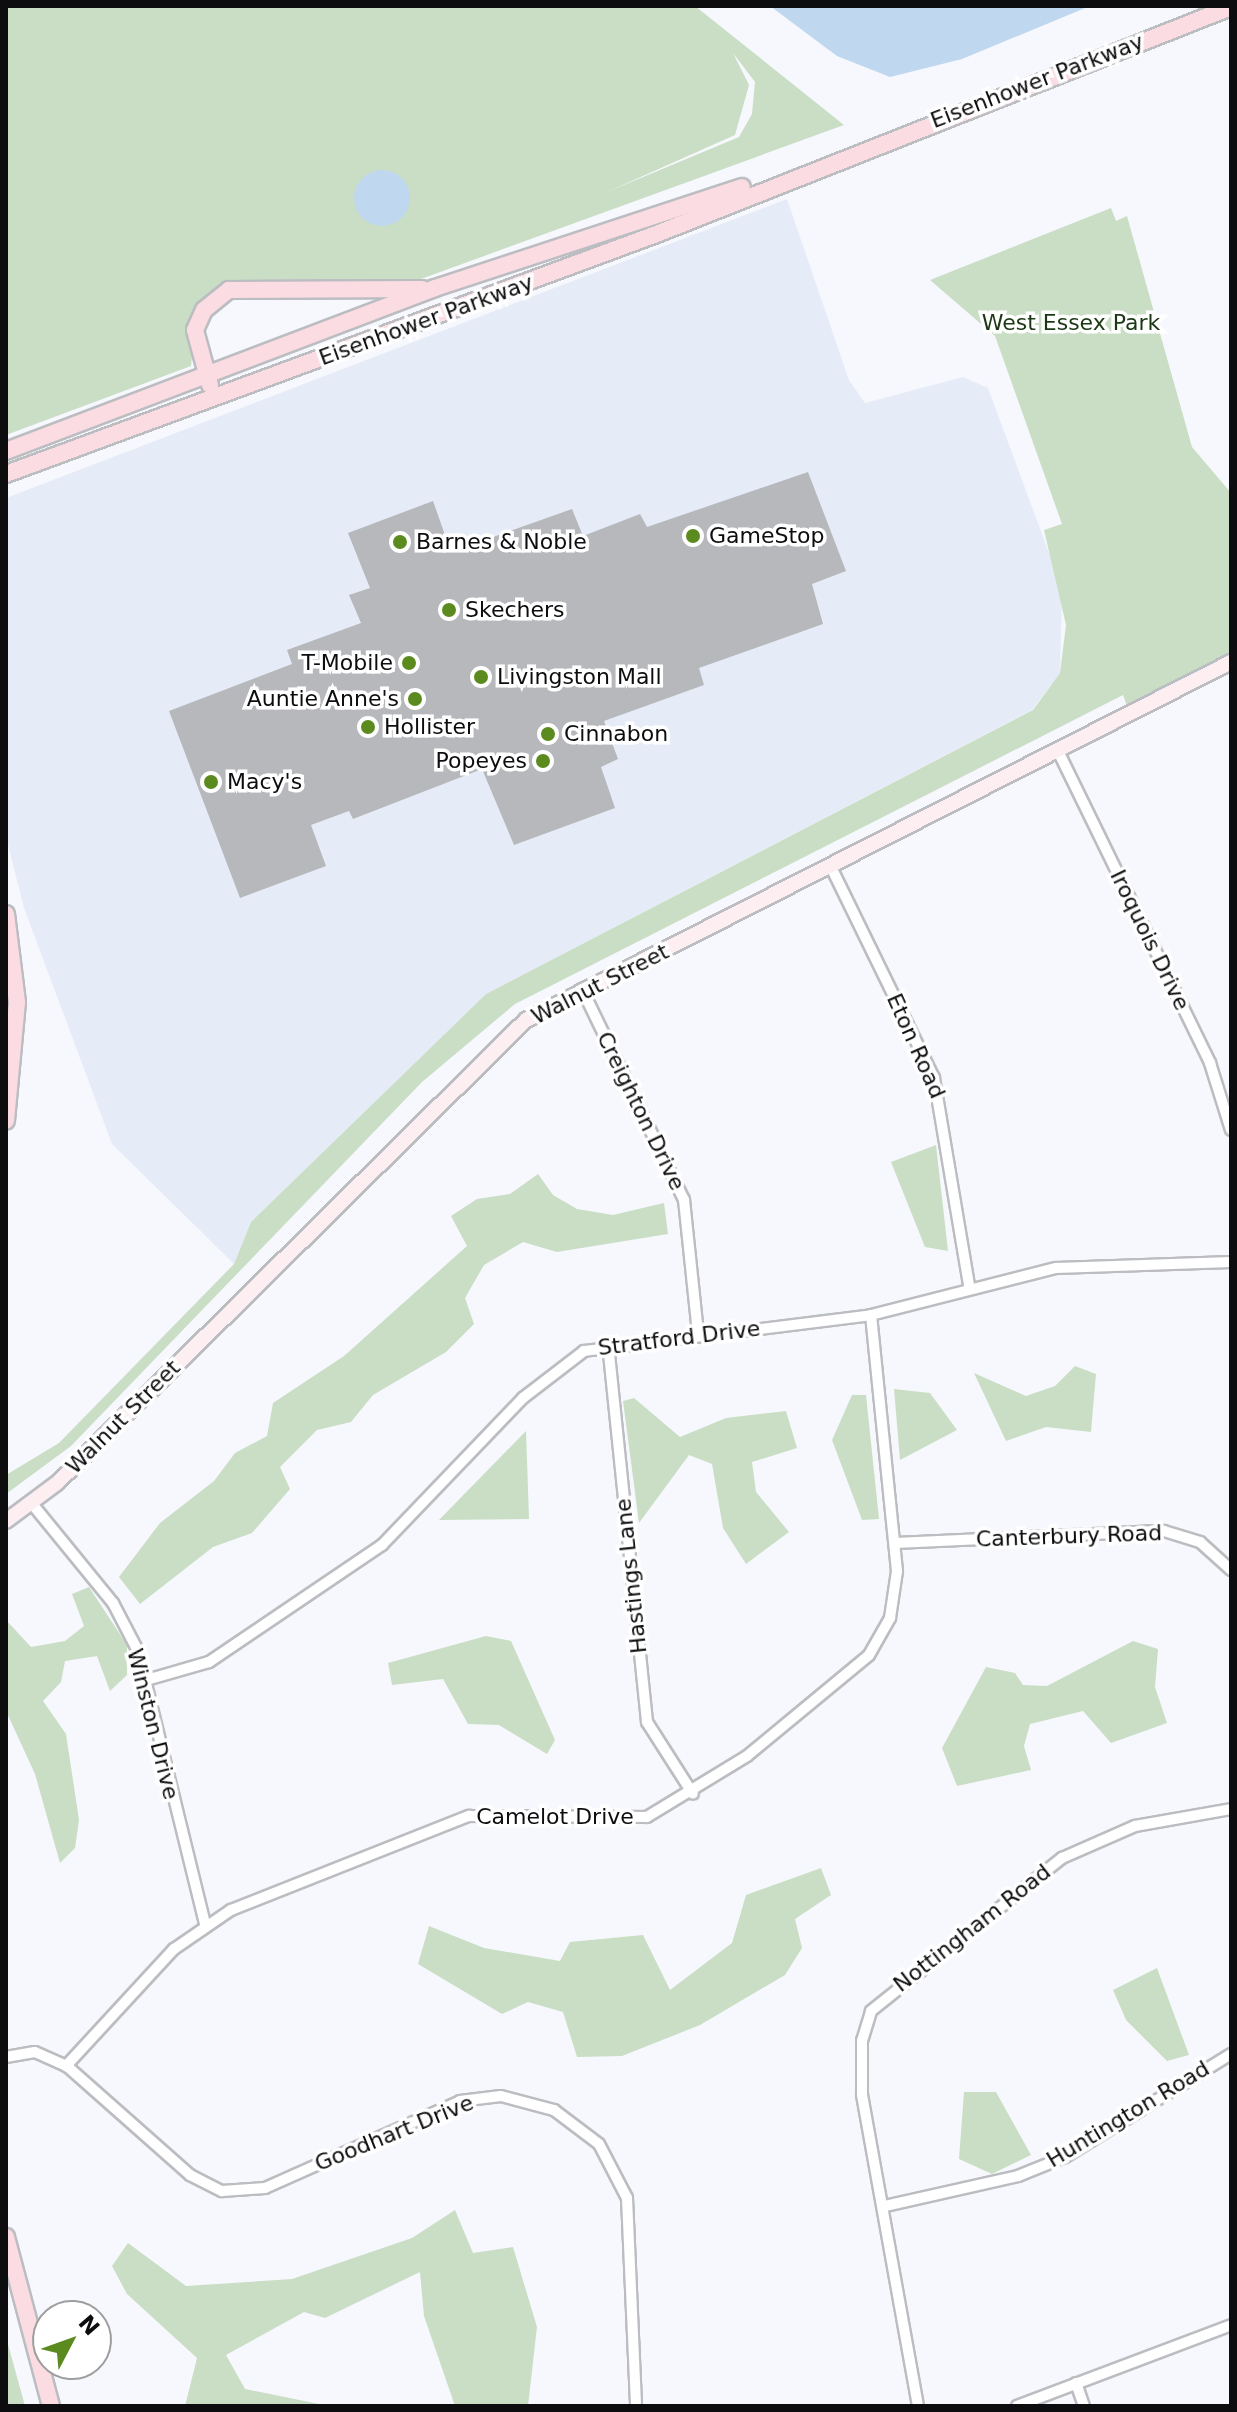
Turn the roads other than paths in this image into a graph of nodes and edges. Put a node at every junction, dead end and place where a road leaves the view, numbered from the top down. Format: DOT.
graph roads {
  1 [pos="1231,7"];
  2 [pos="843,155"];
  3 [pos="435,288"];
  4 [pos="205,377"];
  5 [pos="218,397"];
  6 [pos="6,451"];
  7 [pos="6,474"];
  8 [pos="1231,662"];
  9 [pos="1059,753"];
  10 [pos="831,867"];
  11 [pos="6,914"];
  12 [pos="582,989"];
  13 [pos="6,1120"];
  14 [pos="1231,1130"];
  15 [pos="1231,1262"];
  16 [pos="969,1285"];
  17 [pos="871,1315"];
  18 [pos="698,1333"];
  19 [pos="608,1344"];
  20 [pos="33,1505"];
  21 [pos="6,1521"];
  22 [pos="895,1543"];
  23 [pos="1231,1570"];
  24 [pos="143,1681"];
  25 [pos="693,1794"];
  26 [pos="1231,1809"];
  27 [pos="205,1924"];
  28 [pos="1231,2054"];
  29 [pos="6,2057"];
  30 [pos="66,2066"];
  31 [pos="885,2206"];
  32 [pos="6,2237"];
  33 [pos="1231,2325"];
  34 [pos="1076,2383"];
  35 [pos="51,2406"];
  36 [pos="636,2406"];
  37 [pos="918,2406"];
  38 [pos="1017,2406"];
  39 [pos="1084,2406"];
  1 -- 2 [label="main road, Eisenhower Parkway"];
  2 -- 3 [label="main road, Eisenhower Parkway"];
  2 -- 5 [label="main road, Eisenhower Parkway"];
  3 -- 4 [label="main road, Eisenhower Parkway"];
  3 -- 4 [label="main road"];
  4 -- 5 [label="main road"];
  4 -- 6 [label="main road, Eisenhower Parkway"];
  5 -- 7 [label="main road, Eisenhower Parkway"];
  8 -- 9 [label="street, Walnut Street"];
  9 -- 10 [label="street, Walnut Street"];
  9 -- 14 [label="street, Iroquois Drive"];
  10 -- 12 [label="street, Walnut Street"];
  10 -- 16 [label="street, Eton Road"];
  11 -- 13 [label="main road"];
  12 -- 18 [label="street, Creighton Drive"];
  12 -- 20 [label="street, Walnut Street"];
  15 -- 16 [label="street, Stratford Drive"];
  16 -- 17 [label="street, Stratford Drive"];
  17 -- 18 [label="street, Stratford Drive"];
  17 -- 22 [label="street, Camelot Drive"];
  18 -- 19 [label="street, Stratford Drive"];
  19 -- 24 [label="street, Stratford Drive"];
  19 -- 25 [label="street, Hastings Lane"];
  20 -- 21 [label="street, Walnut Street"];
  20 -- 24 [label="street, Winston Drive"];
  22 -- 23 [label="street, Canterbury Road"];
  22 -- 25 [label="street, Camelot Drive"];
  24 -- 27 [label="street, Winston Drive"];
  25 -- 27 [label="street, Camelot Drive"];
  26 -- 31 [label="street, Nottingham Road"];
  27 -- 30 [label="street, Camelot Drive"];
  28 -- 31 [label="street, Huntington Road"];
  29 -- 30 [label="street, Goodhart Drive"];
  30 -- 36 [label="street, Goodhart Drive"];
  31 -- 37 [label="street, Nottingham Road"];
  32 -- 35 [label="main road"];
  33 -- 34 [label="street"];
  34 -- 38 [label="street"];
  34 -- 39 [label="street"];
}
